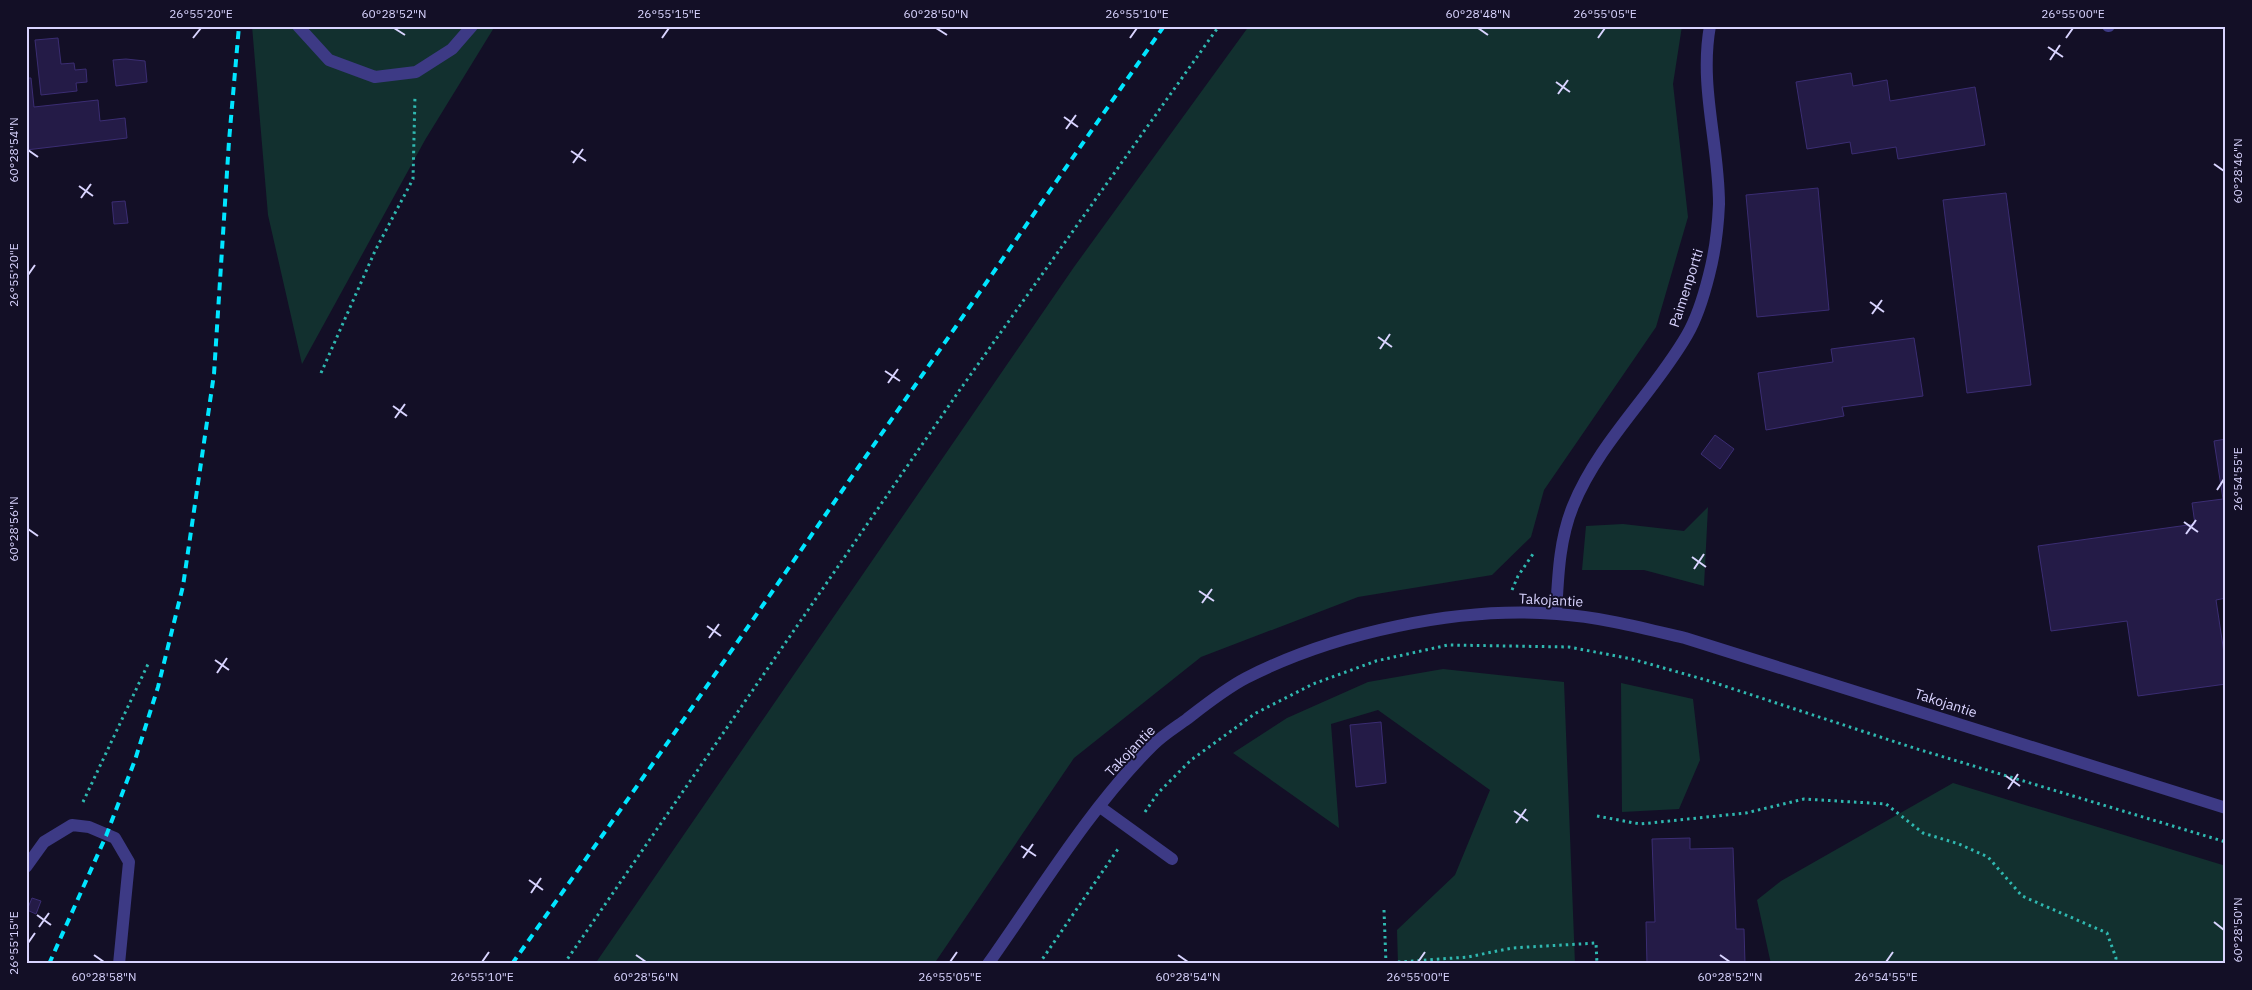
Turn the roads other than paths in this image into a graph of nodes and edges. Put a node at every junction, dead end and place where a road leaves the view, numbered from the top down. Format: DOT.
graph roads {
  1 [pos="298,26"];
  2 [pos="472,26"];
  3 [pos="1710,26"];
  4 [pos="1556,614"];
  5 [pos="1100,807"];
  6 [pos="2226,808"];
  7 [pos="1172,859"];
  8 [pos="26,867"];
  9 [pos="119,964"];
  10 [pos="988,964"];
  1 -- 2 [label="street"];
  3 -- 4 [label="street, Paimenportti"];
  4 -- 5 [label="street, Takojantie"];
  4 -- 6 [label="street, Takojantie"];
  5 -- 7 [label="street"];
  5 -- 10 [label="street, Takojantie"];
  8 -- 9 [label="street"];
}
